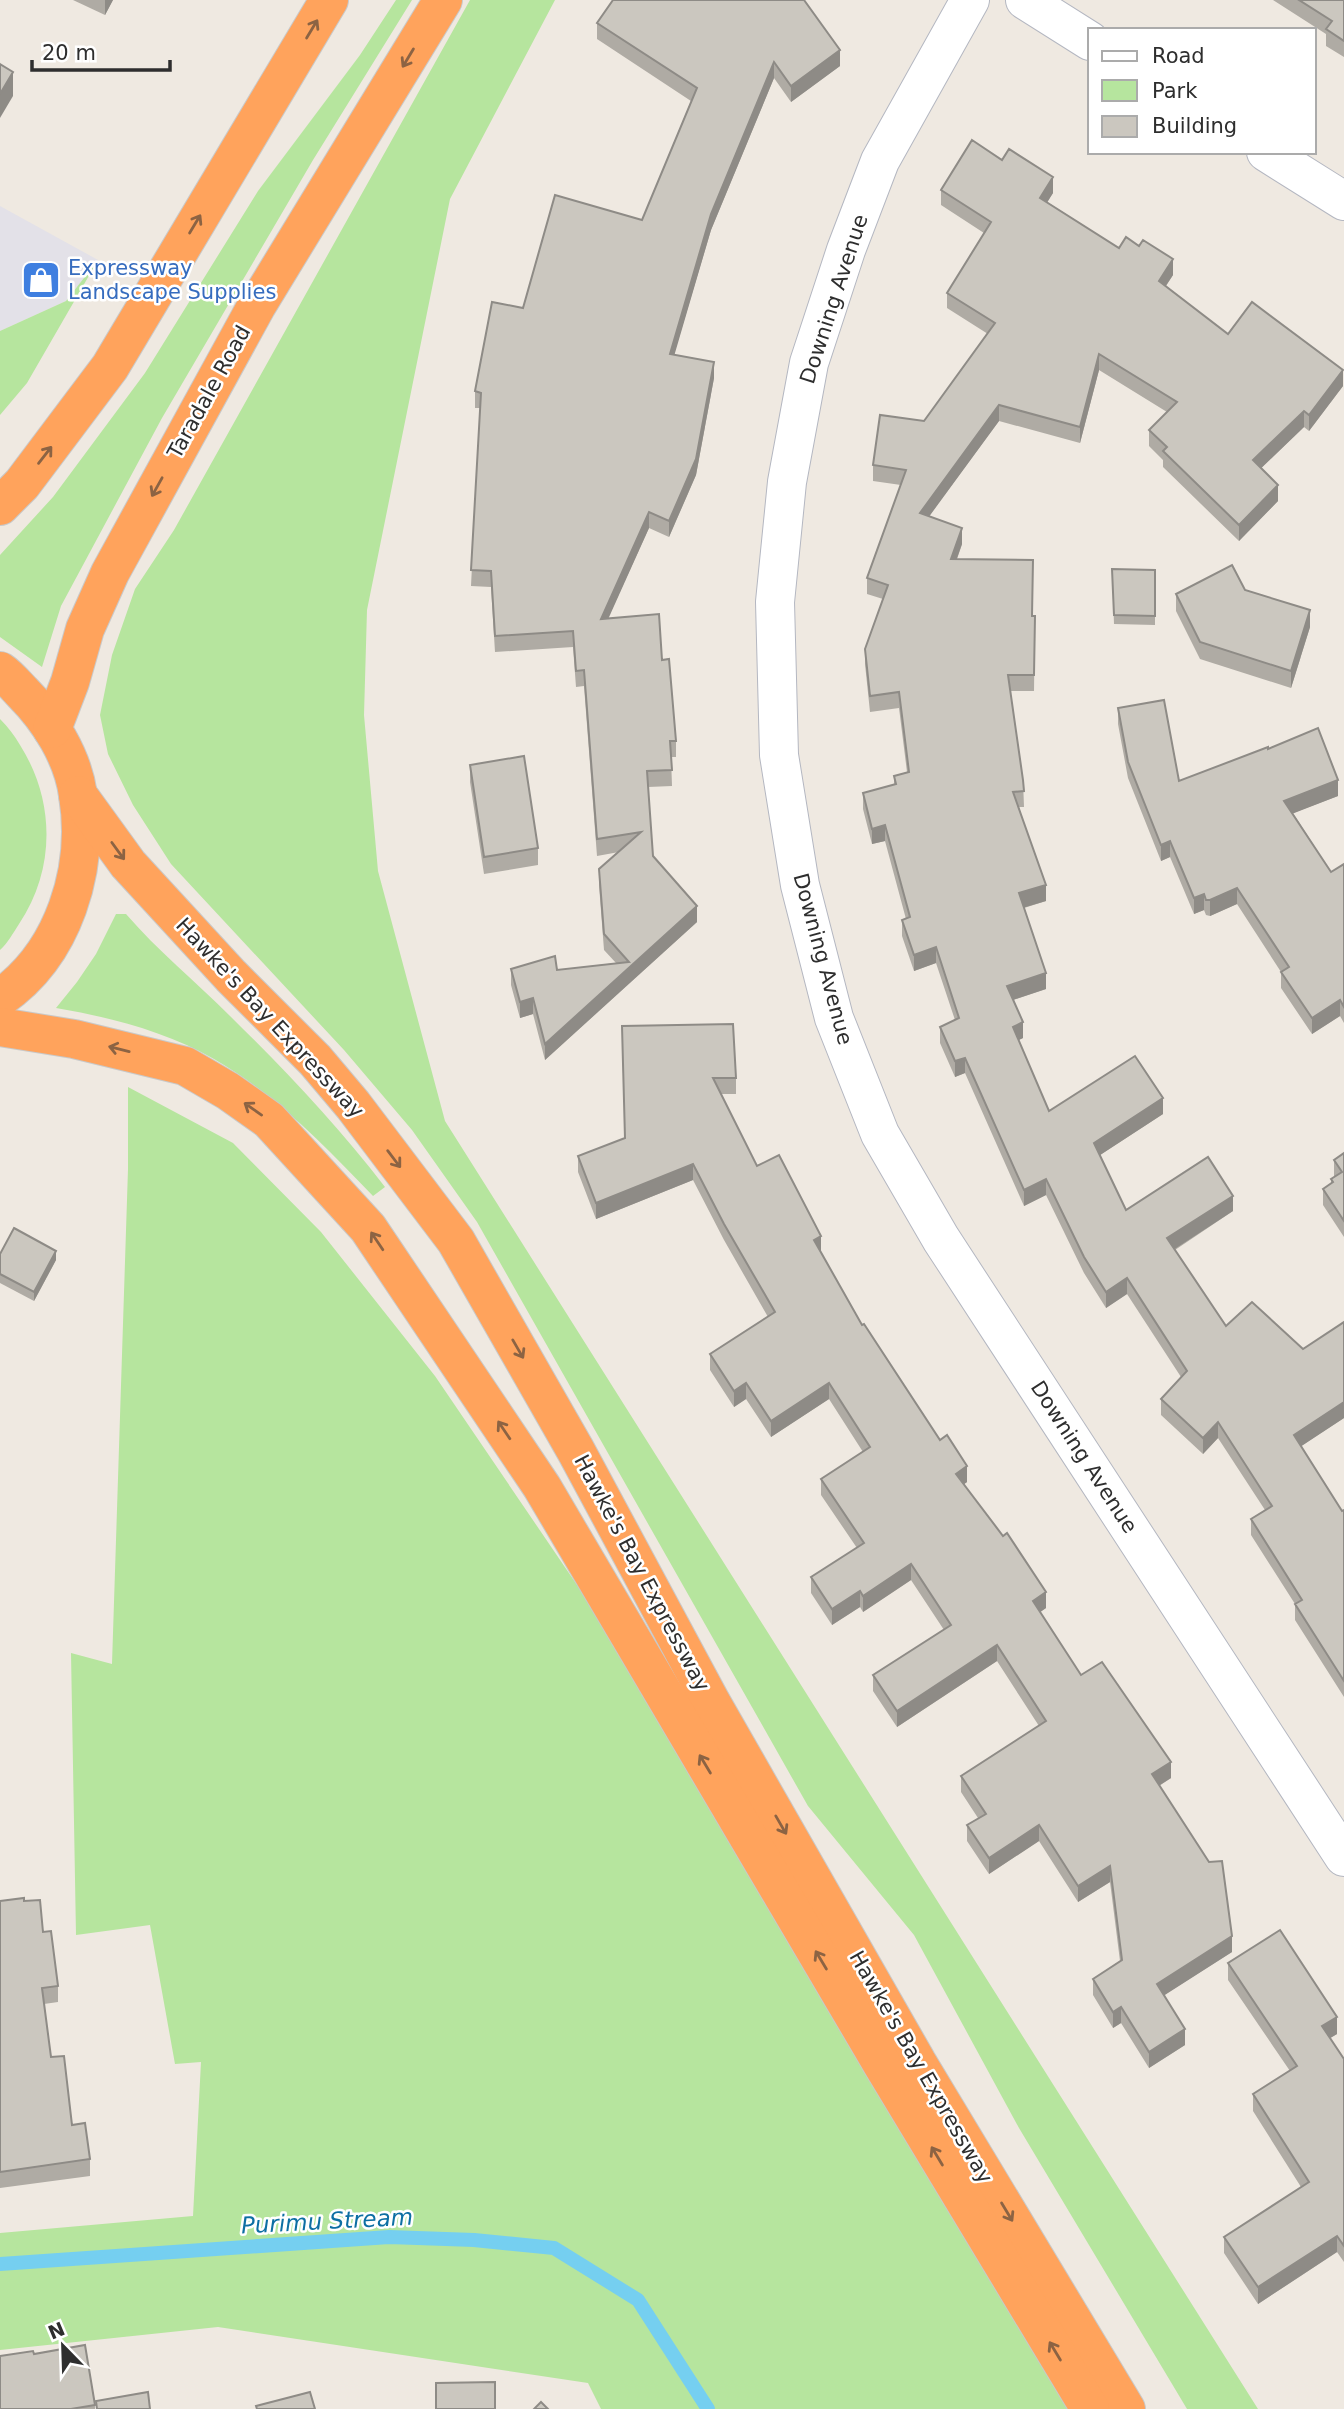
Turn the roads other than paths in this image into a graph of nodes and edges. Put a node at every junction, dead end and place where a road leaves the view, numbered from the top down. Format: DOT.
graph roads {
  1 [pos="329,0"];
  2 [pos="443,0"];
  3 [pos="970,0"];
  4 [pos="1026,0"];
  5 [pos="1088,40"];
  6 [pos="1269,154"];
  7 [pos="1344,201"];
  8 [pos="0,506"];
  9 [pos="0,671"];
  10 [pos="52,729"];
  11 [pos="78,795"];
  12 [pos="0,998"];
  13 [pos="0,1027"];
  14 [pos="1344,1857"];
  15 [pos="1090,2409"];
  16 [pos="1126,2409"];
  8 -- 1 [label="highway, one-way"];
  2 -- 10 [label="highway, Taradale Road, one-way"];
  3 -- 14 [label="street, Downing Avenue"];
  4 -- 5 [label="street"];
  6 -- 7 [label="street"];
  9 -- 10 [label="highway"];
  10 -- 11 [label="highway"];
  11 -- 12 [label="highway"];
  11 -- 16 [label="highway, Hawke's Bay Expressway, one-way"];
  15 -- 13 [label="highway, Hawke's Bay Expressway, one-way"];
}
